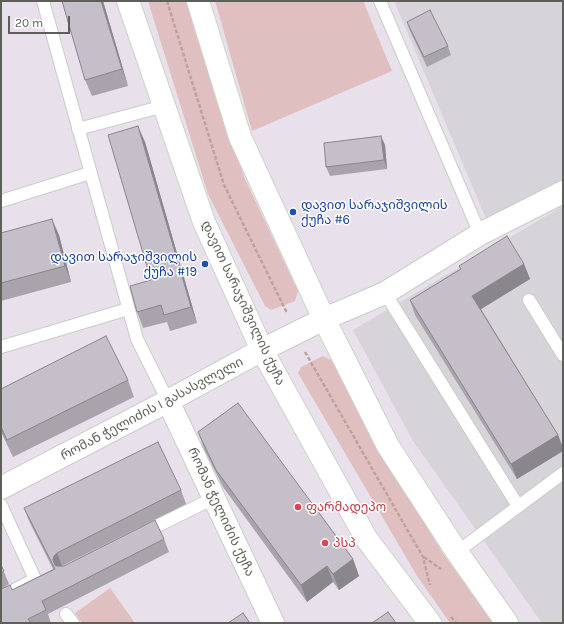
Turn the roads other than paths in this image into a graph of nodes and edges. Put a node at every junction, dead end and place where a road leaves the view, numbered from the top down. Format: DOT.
graph roads {
  1 [pos="43,1"];
  2 [pos="128,1"];
  3 [pos="198,1"];
  4 [pos="380,1"];
  5 [pos="164,106"];
  6 [pos="78,129"];
  7 [pos="90,173"];
  8 [pos="563,192"];
  9 [pos="1,201"];
  10 [pos="480,234"];
  11 [pos="385,293"];
  12 [pos="529,300"];
  13 [pos="128,308"];
  14 [pos="324,319"];
  15 [pos="1,347"];
  16 [pos="262,350"];
  17 [pos="563,356"];
  18 [pos="168,401"];
  19 [pos="563,473"];
  20 [pos="1,488"];
  21 [pos="214,498"];
  22 [pos="1,505"];
  23 [pos="518,506"];
  24 [pos="136,537"];
  25 [pos="456,552"];
  26 [pos="1,596"];
  27 [pos="439,617"];
  28 [pos="273,623"];
  29 [pos="507,623"];
  1 -- 6 [label="lane"];
  2 -- 5 [label="main road, დავით სარაჯიშვილის ქუჩა"];
  3 -- 14 [label="main road"];
  4 -- 10 [label="lane"];
  5 -- 6 [label="lane"];
  5 -- 16 [label="main road, დავით სარაჯიშვილის ქუჩა"];
  6 -- 7 [label="lane"];
  7 -- 9 [label="lane"];
  7 -- 13 [label="lane"];
  8 -- 10 [label="main road, რომან ჭელიძის I გასასვლელი"];
  10 -- 11 [label="main road, რომან ჭელიძის I გასასვლელი"];
  11 -- 14 [label="main road, რომან ჭელიძის I გასასვლელი"];
  11 -- 23 [label="lane"];
  12 -- 17 [label="lane"];
  13 -- 15 [label="lane"];
  13 -- 18 [label="lane"];
  14 -- 16 [label="main road, რომან ჭელიძის I გასასვლელი"];
  14 -- 25 [label="main road"];
  16 -- 18 [label="main road, რომან ჭელიძის I გასასვლელი"];
  16 -- 27 [label="main road, დავით სარაჯიშვილის ქუჩა"];
  18 -- 20 [label="main road, რომან ჭელიძის I გასასვლელი"];
  18 -- 21 [label="main road, რომან ჭელიძის ქუჩა"];
  19 -- 23 [label="lane"];
  21 -- 24 [label="lane"];
  21 -- 28 [label="main road, რომან ჭელიძის ქუჩა"];
  22 -- 26 [label="lane"];
  23 -- 25 [label="lane"];
  25 -- 29 [label="main road"];
}
